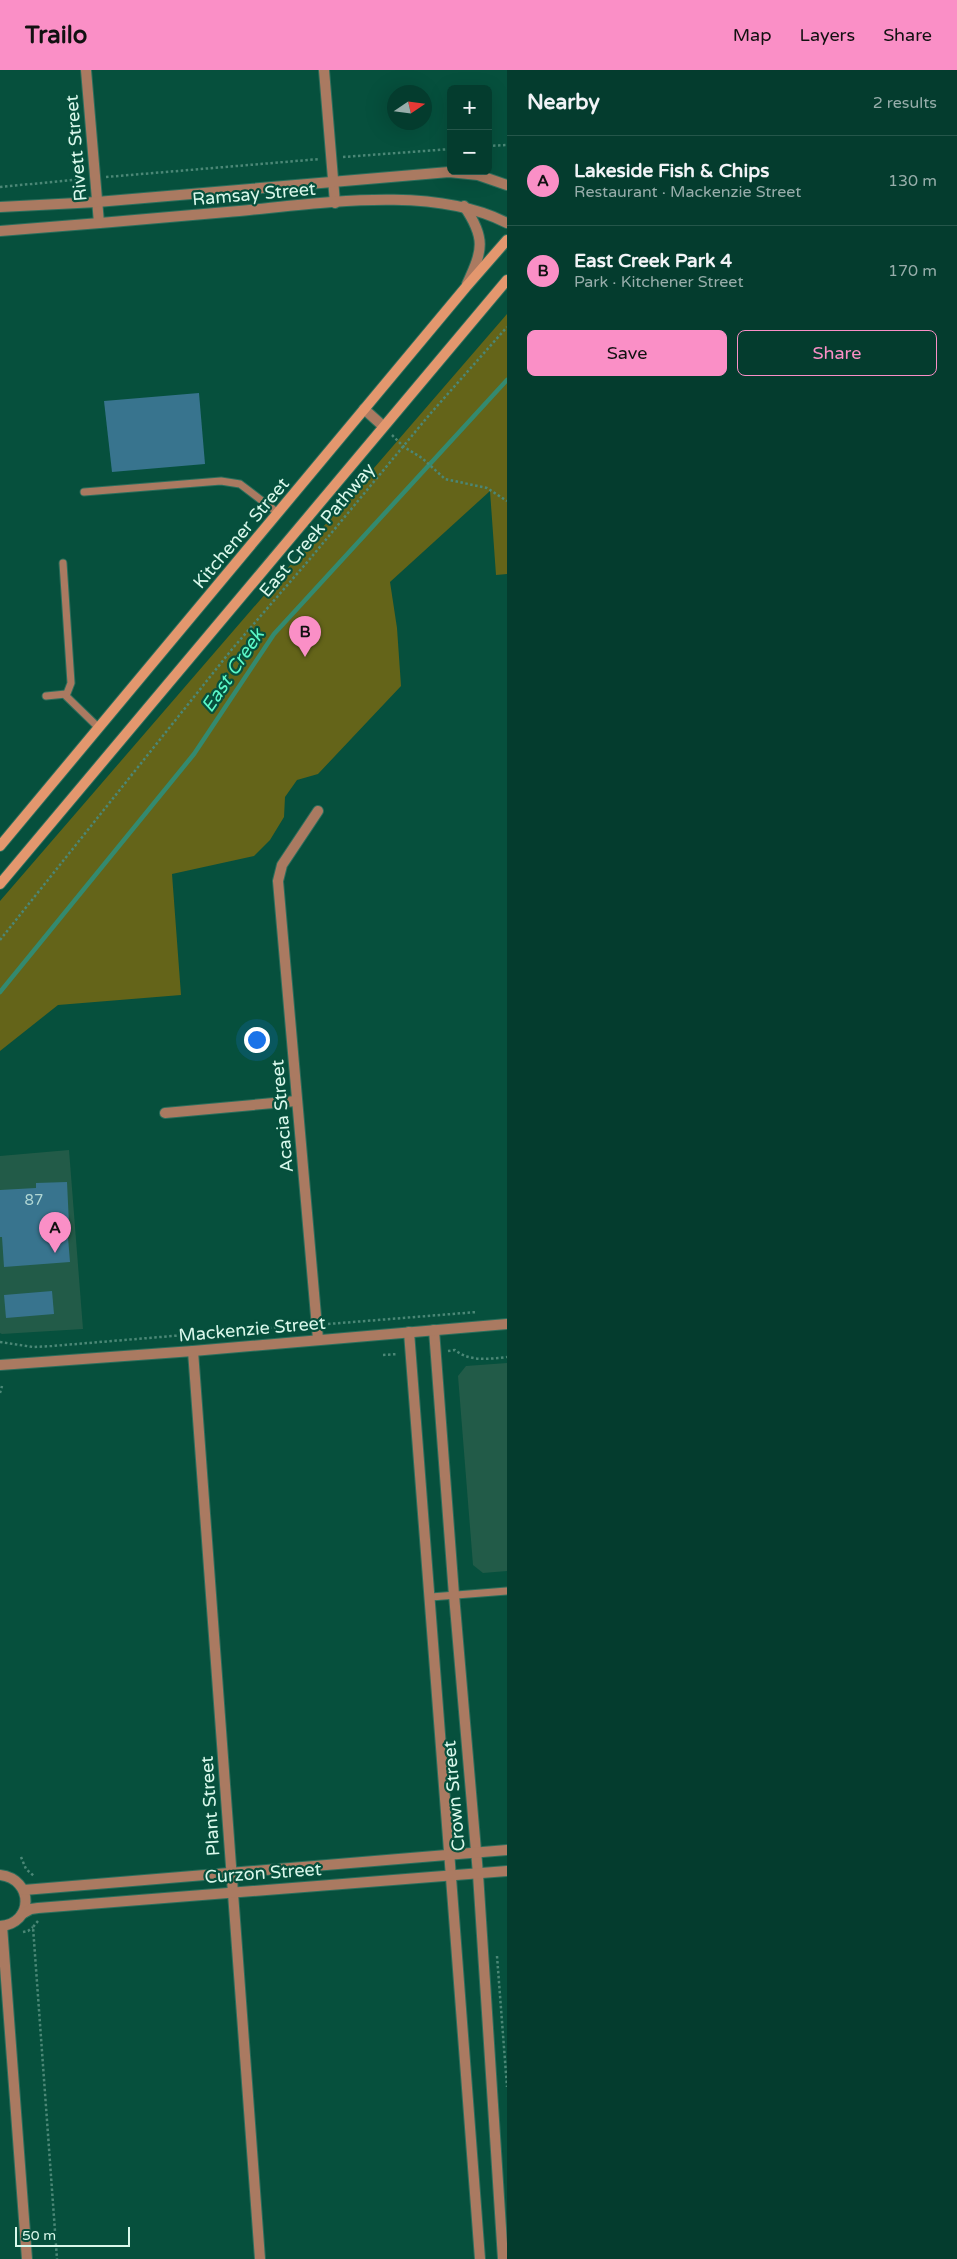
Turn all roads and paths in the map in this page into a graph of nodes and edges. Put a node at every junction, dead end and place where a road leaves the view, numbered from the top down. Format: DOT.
graph roads {
  1 [pos="86,70"];
  2 [pos="324,70"];
  3 [pos="507,145"];
  4 [pos="492,146"];
  5 [pos="447,149"];
  6 [pos="331,158"];
  7 [pos="95,178"];
  8 [pos="333,181"];
  9 [pos="507,185"];
  10 [pos="0,187"];
  11 [pos="97,202"];
  12 [pos="335,203"];
  13 [pos="464,206"];
  14 [pos="0,207"];
  15 [pos="507,223"];
  16 [pos="99,224"];
  17 [pos="0,231"];
  18 [pos="507,240"];
  19 [pos="507,280"];
  20 [pos="466,287"];
  21 [pos="507,327"];
  22 [pos="364,410"];
  23 [pos="383,426"];
  24 [pos="404,447"];
  25 [pos="84,492"];
  26 [pos="507,501"];
  27 [pos="278,513"];
  28 [pos="63,563"];
  29 [pos="66,694"];
  30 [pos="46,696"];
  31 [pos="99,728"];
  32 [pos="318,811"];
  33 [pos="0,846"];
  34 [pos="0,884"];
  35 [pos="0,940"];
  36 [pos="296,1101"];
  37 [pos="165,1113"];
  38 [pos="484,1312"];
  39 [pos="507,1324"];
  40 [pos="317,1325"];
  41 [pos="434,1330"];
  42 [pos="408,1332"];
  43 [pos="318,1339"];
  44 [pos="0,1342"];
  45 [pos="193,1351"];
  46 [pos="0,1365"];
  47 [pos="2,1386"];
  48 [pos="0,1392"];
  49 [pos="507,1591"];
  50 [pos="454,1595"];
  51 [pos="431,1597"];
  52 [pos="507,1850"];
  53 [pos="475,1852"];
  54 [pos="449,1855"];
  55 [pos="21,1857"];
  56 [pos="507,1871"];
  57 [pos="231,1874"];
  58 [pos="478,1874"];
  59 [pos="0,1875"];
  60 [pos="36,1876"];
  61 [pos="449,1876"];
  62 [pos="24,1890"];
  63 [pos="233,1891"];
  64 [pos="22,1914"];
  65 [pos="38,1918"];
  66 [pos="1,1926"];
  67 [pos="32,1927"];
  68 [pos="23,1932"];
  69 [pos="27,2259"];
  70 [pos="57,2259"];
  71 [pos="260,2259"];
  72 [pos="480,2259"];
  73 [pos="503,2259"];
  1 -- 7 [label="street, Rivett Street"];
  2 -- 6 [label="street"];
  3 -- 4 [label="path"];
  5 -- 6 [label="path"];
  6 -- 7 [label="path"];
  6 -- 8 [label="street"];
  7 -- 10 [label="path"];
  7 -- 11 [label="street, Rivett Street"];
  8 -- 9 [label="street, Ramsay Street"];
  8 -- 11 [label="street, Ramsay Street"];
  8 -- 12 [label="street"];
  11 -- 14 [label="street, Ramsay Street"];
  11 -- 16 [label="street, Rivett Street"];
  12 -- 13 [label="street, Ramsay Street"];
  12 -- 16 [label="street, Ramsay Street"];
  13 -- 15 [label="street, Ramsay Street"];
  13 -- 20 [label="street"];
  16 -- 17 [label="street, Ramsay Street"];
  18 -- 20 [label="main road, Kitchener Street"];
  19 -- 23 [label="main road"];
  20 -- 22 [label="main road, Kitchener Street"];
  21 -- 24 [label="path, East Creek Pathway"];
  22 -- 23 [label="street"];
  22 -- 27 [label="main road, Kitchener Street"];
  23 -- 34 [label="main road"];
  24 -- 26 [label="path"];
  24 -- 35 [label="path, East Creek Pathway"];
  25 -- 27 [label="lane"];
  27 -- 31 [label="main road, Kitchener Street"];
  28 -- 29 [label="lane"];
  29 -- 30 [label="lane"];
  29 -- 31 [label="lane"];
  31 -- 33 [label="main road, Kitchener Street"];
  32 -- 36 [label="street, Acacia Street"];
  36 -- 37 [label="street"];
  36 -- 40 [label="street, Acacia Street"];
  38 -- 40 [label="path"];
  39 -- 41 [label="street, Mackenzie Street"];
  40 -- 43 [label="street, Acacia Street"];
  40 -- 44 [label="path"];
  41 -- 42 [label="street, Mackenzie Street"];
  41 -- 50 [label="street, Crown Street"];
  42 -- 43 [label="street, Mackenzie Street"];
  42 -- 51 [label="street, Crown Street"];
  43 -- 45 [label="street, Mackenzie Street"];
  45 -- 46 [label="street, Mackenzie Street"];
  45 -- 57 [label="street, Plant Street"];
  47 -- 48 [label="path"];
  49 -- 50 [label="lane"];
  50 -- 51 [label="lane"];
  50 -- 53 [label="street, Crown Street"];
  51 -- 54 [label="street, Crown Street"];
  52 -- 53 [label="street, Curzon Street"];
  53 -- 54 [label="street, Curzon Street"];
  53 -- 58 [label="street, Crown Street"];
  54 -- 57 [label="street, Curzon Street"];
  54 -- 61 [label="street, Crown Street"];
  55 -- 60 [label="path"];
  56 -- 58 [label="street, Curzon Street"];
  57 -- 62 [label="street, Curzon Street"];
  57 -- 63 [label="street, Plant Street"];
  58 -- 61 [label="street, Curzon Street"];
  58 -- 73 [label="street, Crown Street"];
  59 -- 62 [label="street"];
  61 -- 63 [label="street, Curzon Street"];
  61 -- 72 [label="street, Crown Street"];
  62 -- 64 [label="street"];
  63 -- 64 [label="street, Curzon Street"];
  63 -- 71 [label="street, Plant Street"];
  64 -- 66 [label="street, Curzon Street"];
  65 -- 67 [label="path"];
  66 -- 69 [label="street"];
  67 -- 68 [label="path"];
  67 -- 70 [label="path"];
}
